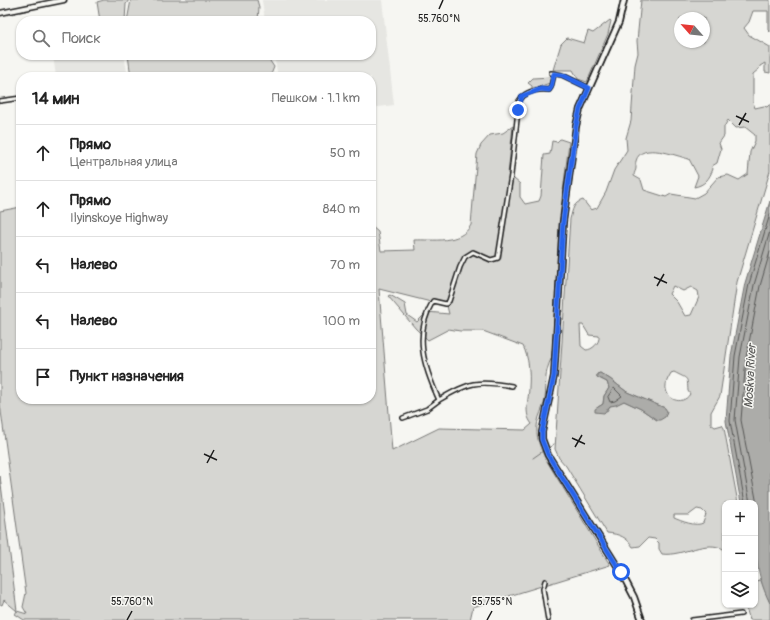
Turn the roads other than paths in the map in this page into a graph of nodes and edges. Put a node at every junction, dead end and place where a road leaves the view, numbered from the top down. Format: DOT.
graph roads {
  1 [pos="64,0"];
  2 [pos="624,0"];
  3 [pos="0,13"];
  4 [pos="589,88"];
  5 [pos="16,99"];
  6 [pos="0,101"];
  7 [pos="512,386"];
  8 [pos="439,400"];
  9 [pos="403,418"];
  10 [pos="544,581"];
  11 [pos="741,614"];
  12 [pos="548,620"];
  13 [pos="642,620"];
  14 [pos="692,620"];
  1 -- 3 [label="street"];
  2 -- 4 [label="main road"];
  4 -- 8 [label="street"];
  4 -- 13 [label="main road"];
  5 -- 6 [label="street"];
  7 -- 8 [label="street"];
  8 -- 9 [label="street"];
  10 -- 12 [label="street"];
  11 -- 14 [label="street"];
}
